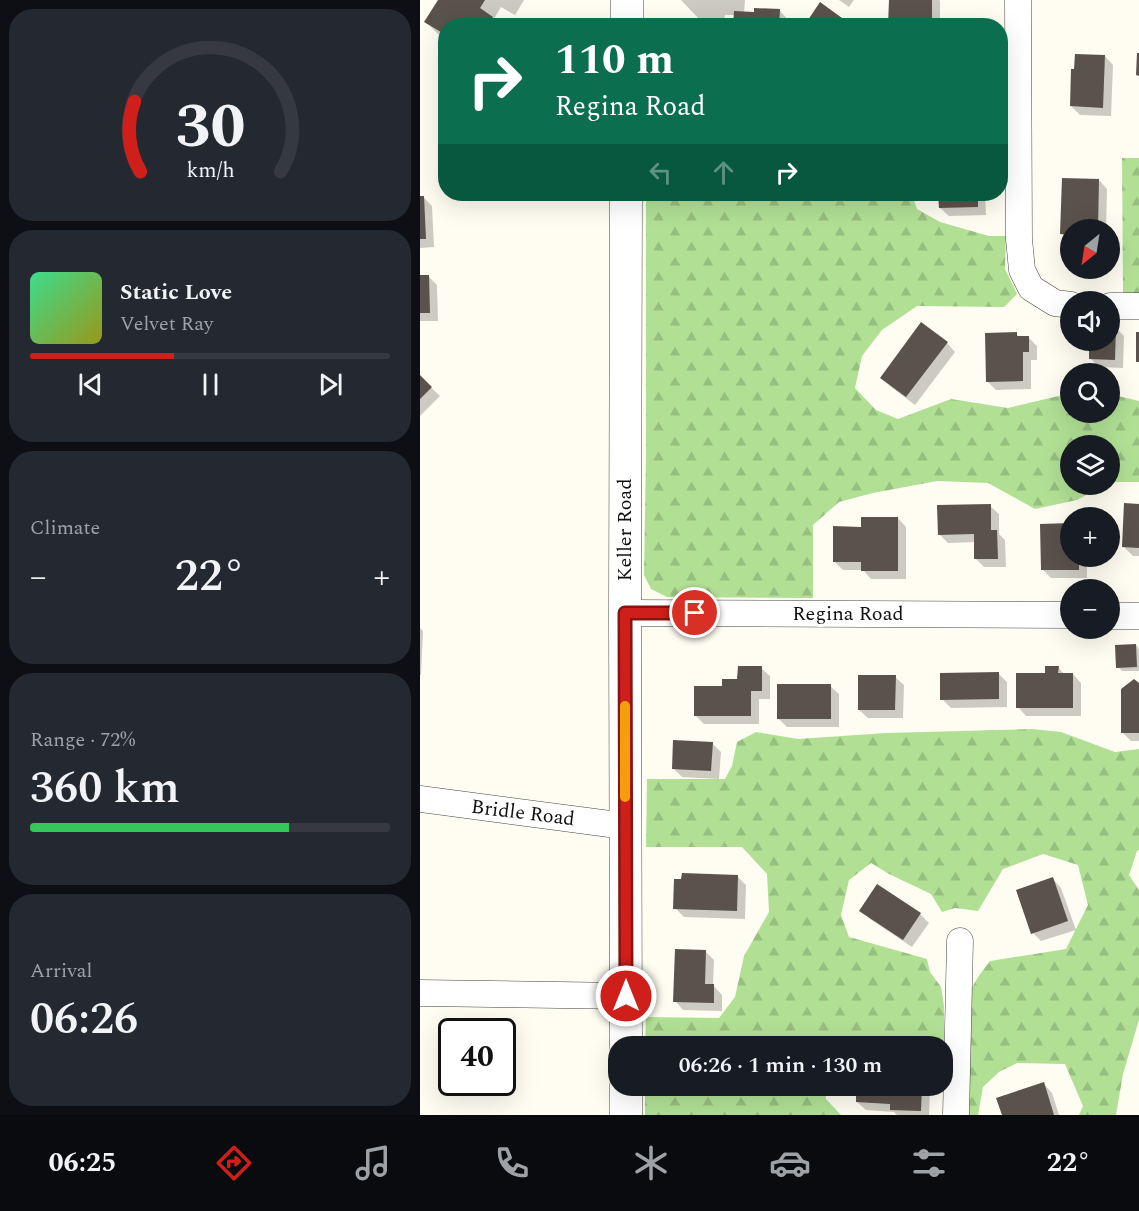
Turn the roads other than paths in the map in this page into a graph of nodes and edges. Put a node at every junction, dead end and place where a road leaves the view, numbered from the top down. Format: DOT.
graph roads {
  1 [pos="627,0"];
  2 [pos="1018,0"];
  3 [pos="627,18"];
  4 [pos="626,201"];
  5 [pos="1060,304"];
  6 [pos="1120,306"];
  7 [pos="1139,306"];
  8 [pos="625,613"];
  9 [pos="1060,615"];
  10 [pos="1120,616"];
  11 [pos="1139,616"];
  12 [pos="420,799"];
  13 [pos="626,826"];
  14 [pos="960,941"];
  15 [pos="420,993"];
  16 [pos="626,996"];
  17 [pos="626,1036"];
  18 [pos="626,1096"];
  19 [pos="626,1115"];
  20 [pos="956,1115"];
  1 -- 3 [label="street"];
  2 -- 5 [label="street"];
  4 -- 8 [label="street, Keller Road"];
  6 -- 7 [label="street"];
  8 -- 9 [label="street, Regina Road"];
  8 -- 13 [label="street, Keller Road"];
  10 -- 11 [label="street"];
  12 -- 13 [label="street, Bridle Road"];
  13 -- 16 [label="street, Keller Road"];
  14 -- 20 [label="street"];
  15 -- 16 [label="street"];
  16 -- 17 [label="street, Keller Road"];
  18 -- 19 [label="street"];
}
